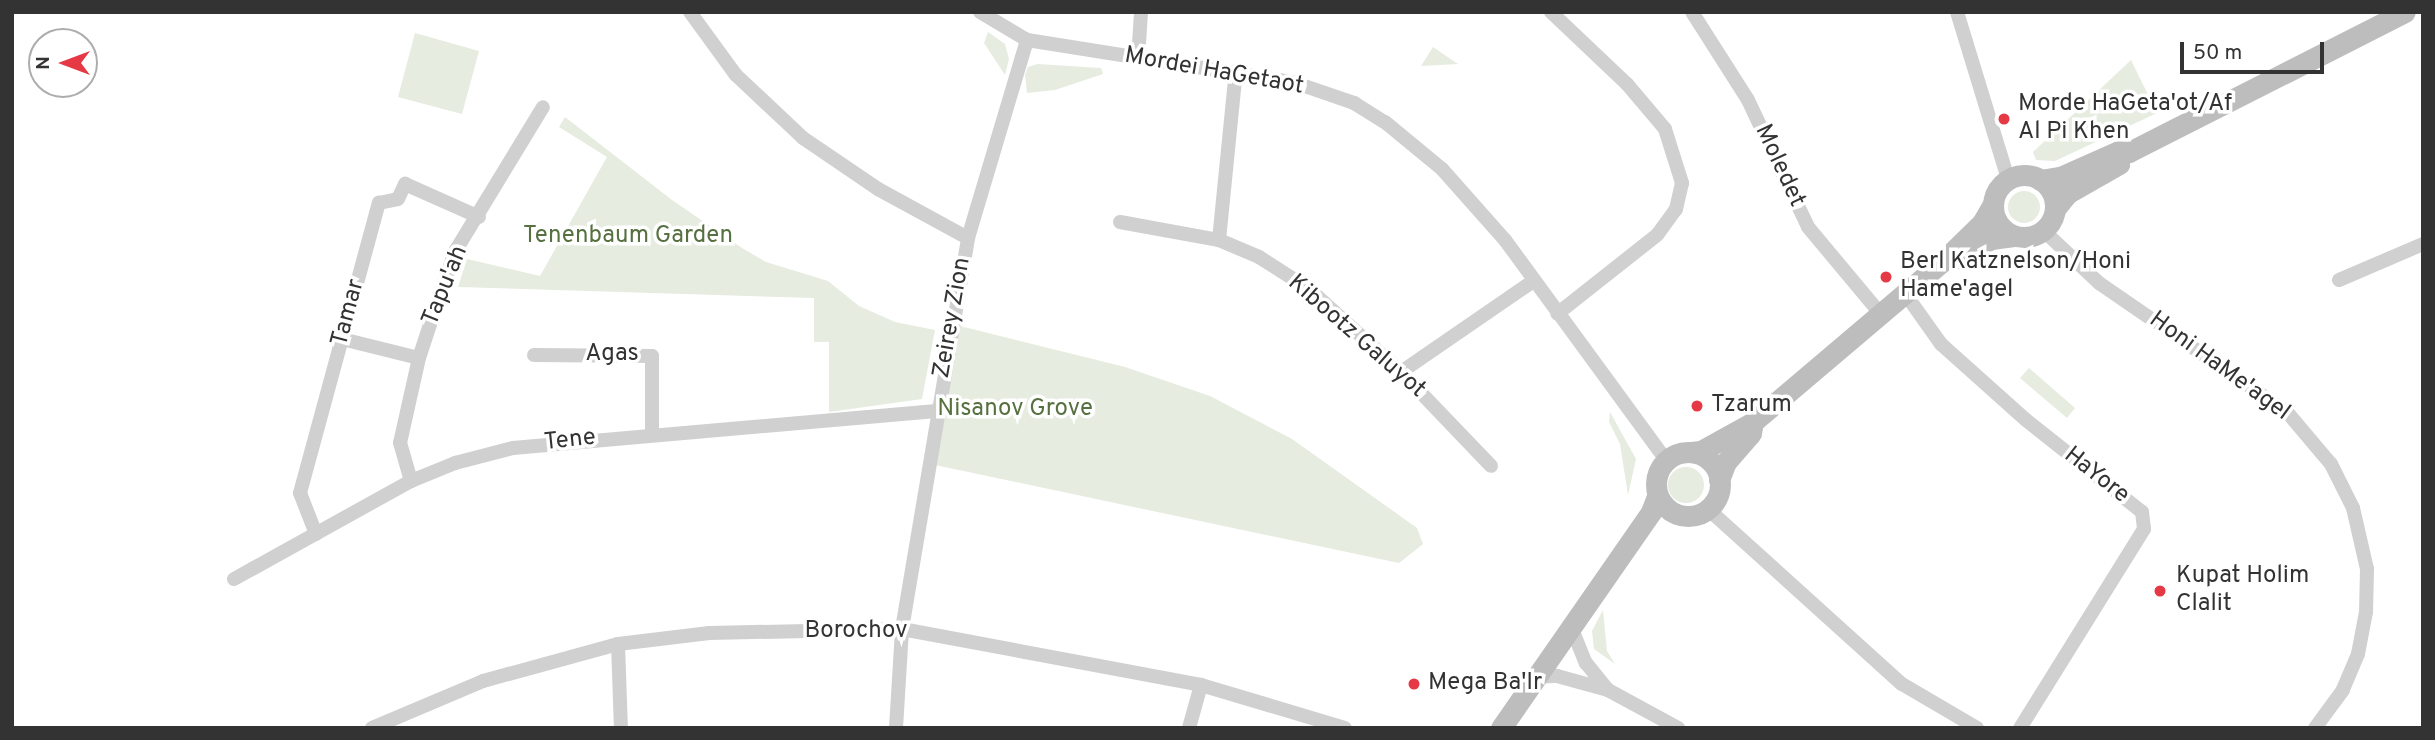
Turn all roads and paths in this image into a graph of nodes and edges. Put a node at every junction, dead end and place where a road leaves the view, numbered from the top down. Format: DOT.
graph roads {
  1 [pos="690,12"];
  2 [pos="980,12"];
  3 [pos="1141,12"];
  4 [pos="1551,12"];
  5 [pos="1692,12"];
  6 [pos="1957,12"];
  7 [pos="2405,12"];
  8 [pos="1027,40"];
  9 [pos="1138,59"];
  10 [pos="1236,71"];
  11 [pos="543,107"];
  12 [pos="2129,152"];
  13 [pos="2008,179"];
  14 [pos="2040,180"];
  15 [pos="1993,204"];
  16 [pos="2055,209"];
  17 [pos="479,218"];
  18 [pos="1120,222"];
  19 [pos="2044,231"];
  20 [pos="2014,236"];
  21 [pos="968,238"];
  22 [pos="1219,240"];
  23 [pos="2423,244"];
  24 [pos="1942,261"];
  25 [pos="2339,280"];
  26 [pos="1532,282"];
  27 [pos="1904,292"];
  28 [pos="1879,312"];
  29 [pos="1557,314"];
  30 [pos="342,339"];
  31 [pos="534,355"];
  32 [pos="419,358"];
  33 [pos="1401,372"];
  34 [pos="936,411"];
  35 [pos="1753,422"];
  36 [pos="652,434"];
  37 [pos="1691,452"];
  38 [pos="1666,460"];
  39 [pos="1491,466"];
  40 [pos="1719,480"];
  41 [pos="411,481"];
  42 [pos="1657,496"];
  43 [pos="1708,509"];
  44 [pos="1678,515"];
  45 [pos="316,534"];
  46 [pos="1618,561"];
  47 [pos="234,579"];
  48 [pos="902,629"];
  49 [pos="1572,629"];
  50 [pos="618,644"];
  51 [pos="1535,677"];
  52 [pos="1201,685"];
  53 [pos="1608,690"];
  54 [pos="372,728"];
  55 [pos="621,728"];
  56 [pos="896,728"];
  57 [pos="1189,728"];
  58 [pos="1345,728"];
  59 [pos="1501,728"];
  60 [pos="1678,728"];
  61 [pos="1977,728"];
  62 [pos="2020,728"];
  63 [pos="2315,728"];
  1 -- 21 [label="street"];
  2 -- 8 [label="street, Mordei HaGetaot"];
  3 -- 9 [label="street"];
  4 -- 29 [label="street"];
  5 -- 28 [label="street, Moledet"];
  6 -- 13 [label="street"];
  7 -- 12 [label="street"];
  8 -- 9 [label="street, Mordei HaGetaot"];
  8 -- 21 [label="street, Zeirey Zion"];
  9 -- 10 [label="street, Mordei HaGetaot"];
  10 -- 22 [label="street"];
  10 -- 26 [label="street, Mordei HaGetaot"];
  11 -- 17 [label="street, Tapu'ah"];
  12 -- 14 [label="street"];
  12 -- 16 [label="street"];
  13 -- 14 [label="street"];
  13 -- 15 [label="street"];
  14 -- 16 [label="street"];
  15 -- 20 [label="street"];
  15 -- 24 [label="street"];
  16 -- 19 [label="street"];
  17 -- 30 [label="street, Tamar"];
  17 -- 32 [label="street, Tapu'ah"];
  18 -- 22 [label="street, Kibootz Galuyot"];
  19 -- 20 [label="street"];
  19 -- 63 [label="street, Honi HaMe'agel"];
  20 -- 24 [label="street"];
  21 -- 34 [label="street, Zeirey Zion"];
  22 -- 33 [label="street, Kibootz Galuyot"];
  23 -- 25 [label="street"];
  24 -- 27 [label="street"];
  26 -- 29 [label="street, Mordei HaGetaot"];
  26 -- 33 [label="street"];
  27 -- 28 [label="street"];
  27 -- 62 [label="street, HaYore"];
  28 -- 35 [label="street"];
  29 -- 38 [label="street, Mordei HaGetaot"];
  30 -- 32 [label="street"];
  30 -- 45 [label="street, Tamar"];
  31 -- 36 [label="street, Agas"];
  32 -- 41 [label="street, Tapu'ah"];
  33 -- 39 [label="street, Kibootz Galuyot"];
  34 -- 36 [label="street, Tene"];
  34 -- 48 [label="street, Zeirey Zion"];
  35 -- 37 [label="street"];
  35 -- 40 [label="street"];
  36 -- 41 [label="street, Tene"];
  37 -- 38 [label="street"];
  37 -- 40 [label="street"];
  38 -- 42 [label="street"];
  40 -- 43 [label="street"];
  41 -- 45 [label="street, Tene"];
  42 -- 44 [label="street"];
  42 -- 46 [label="street"];
  43 -- 44 [label="street"];
  43 -- 61 [label="street"];
  44 -- 46 [label="street"];
  45 -- 47 [label="street, Tene"];
  46 -- 49 [label="street"];
  48 -- 50 [label="street, Borochov"];
  48 -- 52 [label="street, Borochov"];
  48 -- 56 [label="street, Zeirey Zion"];
  49 -- 51 [label="street"];
  49 -- 53 [label="street"];
  50 -- 54 [label="street, Borochov"];
  50 -- 55 [label="street"];
  51 -- 53 [label="street"];
  51 -- 59 [label="street"];
  52 -- 57 [label="street"];
  52 -- 58 [label="street, Borochov"];
  53 -- 60 [label="street"];
}
